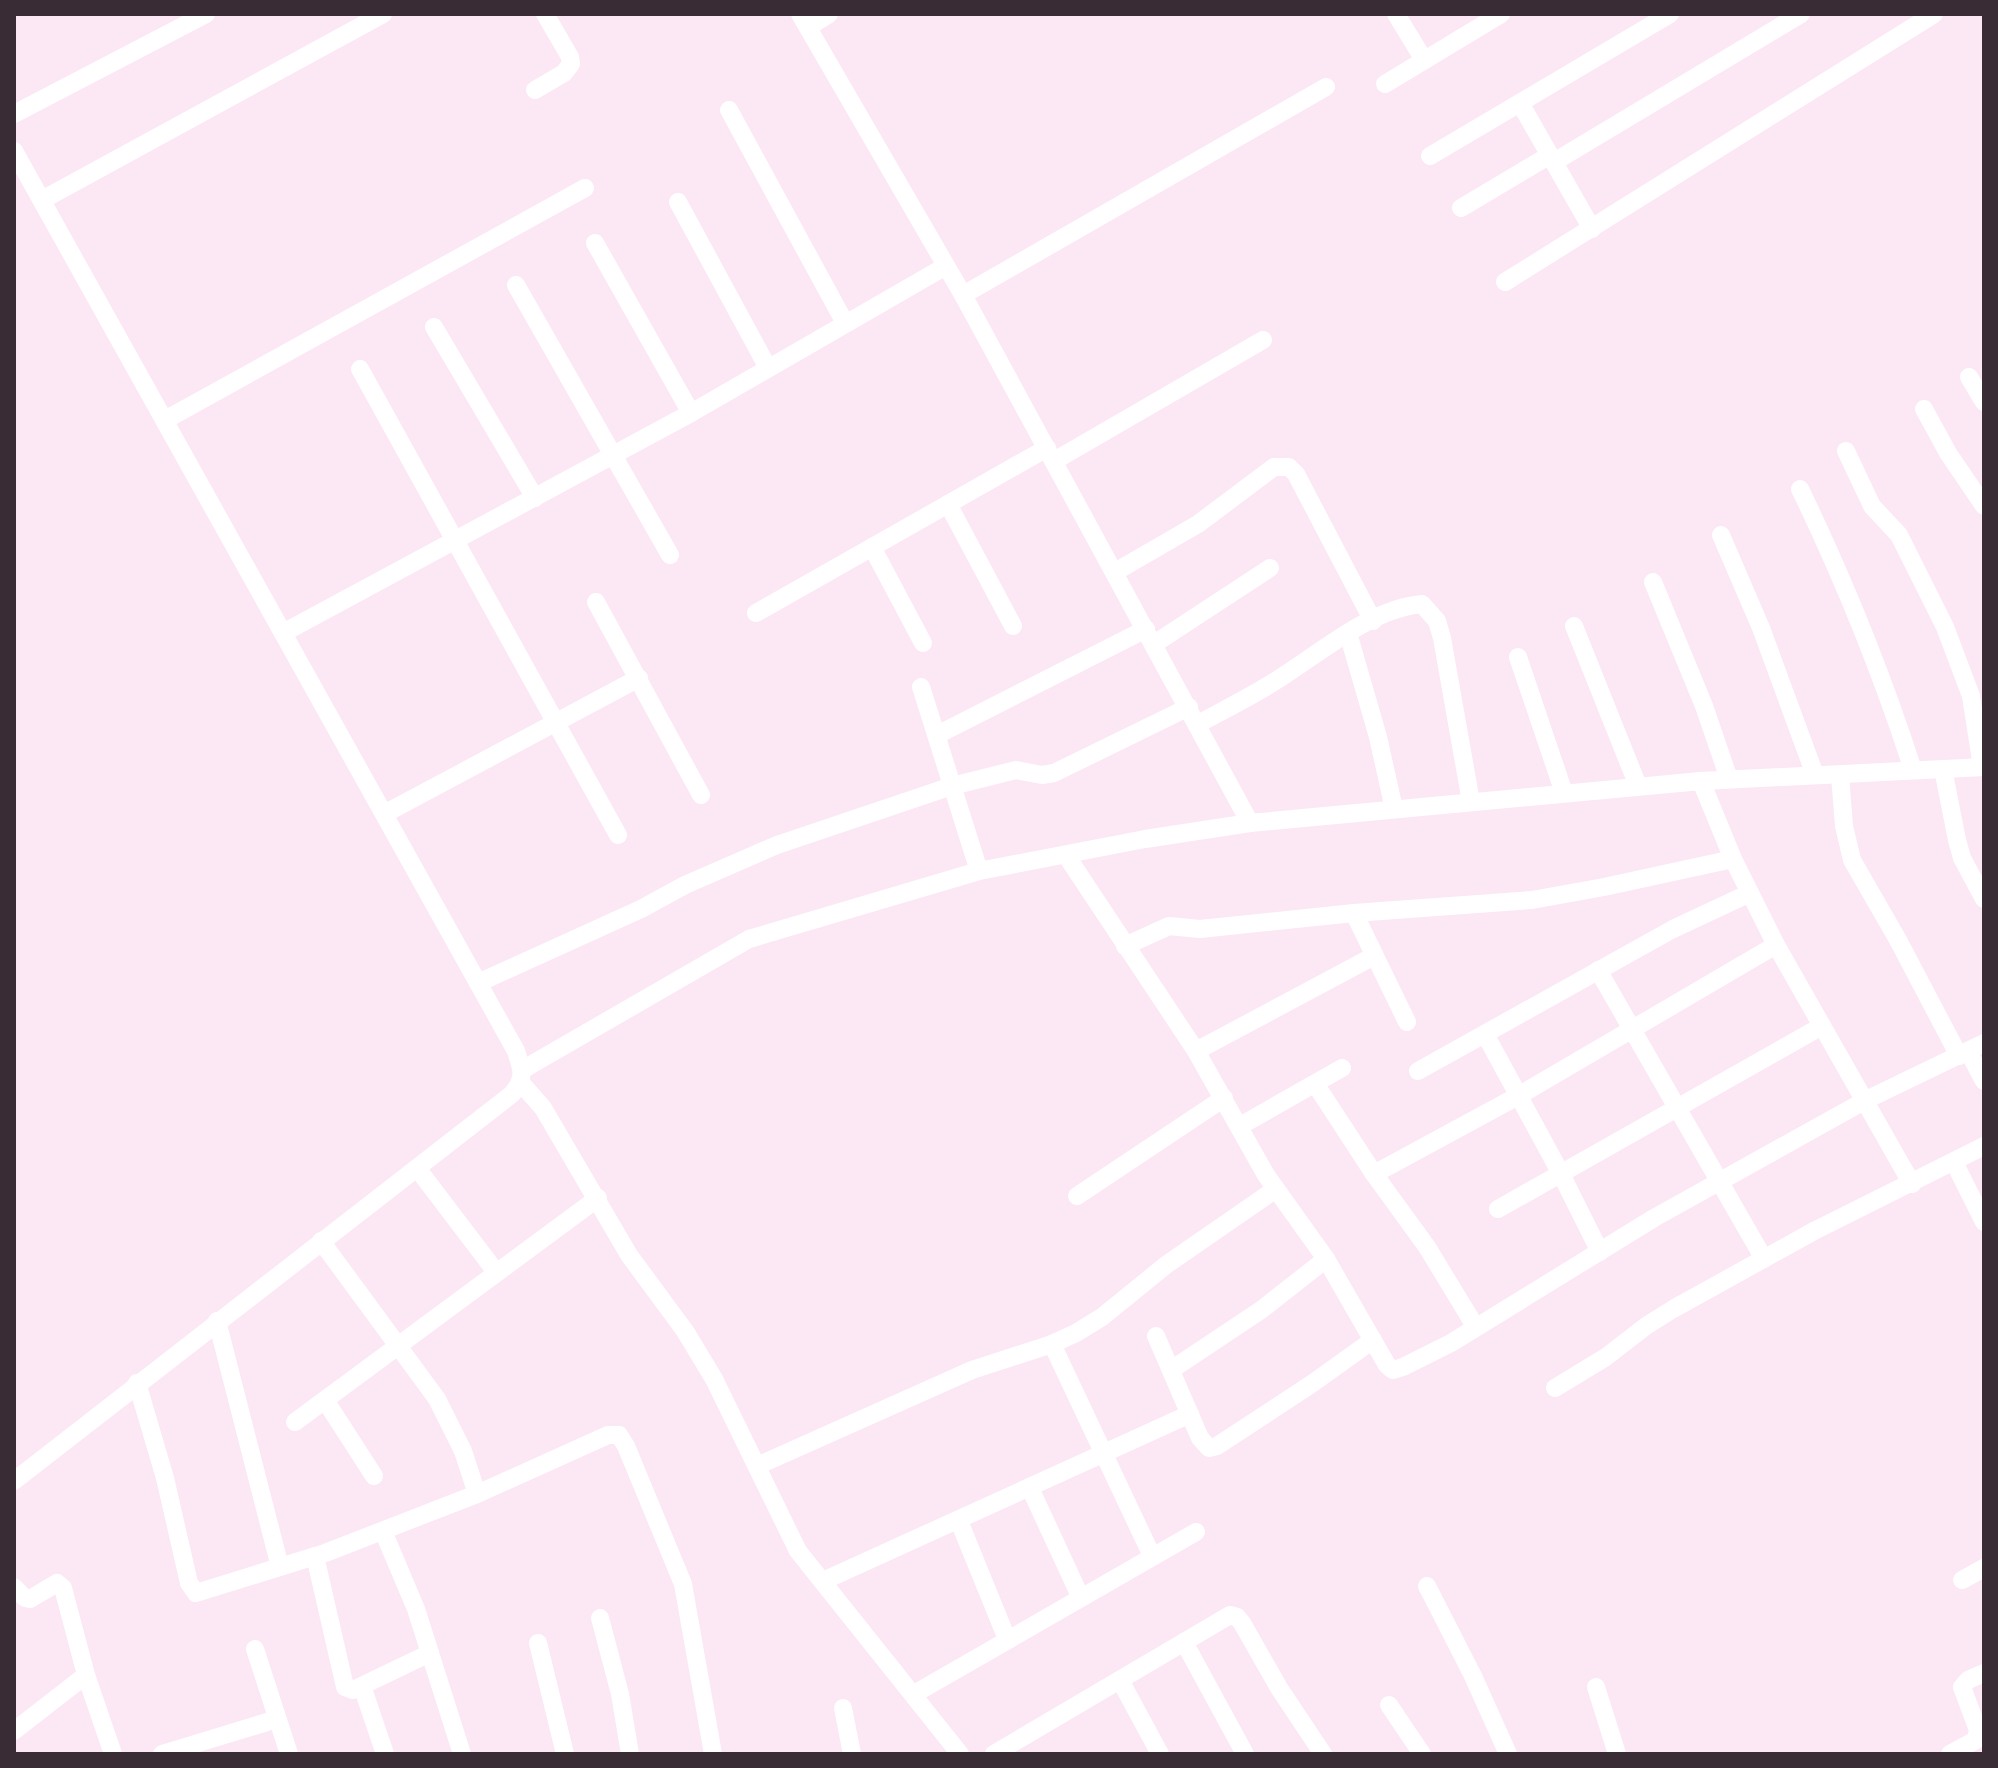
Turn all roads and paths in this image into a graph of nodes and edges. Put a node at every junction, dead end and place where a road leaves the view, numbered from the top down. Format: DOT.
graph roads {
  1 [pos="206,14"];
  2 [pos="383,14"];
  3 [pos="545,14"];
  4 [pos="829,14"];
  5 [pos="1396,14"];
  6 [pos="1501,14"];
  7 [pos="1670,14"];
  8 [pos="1801,14"];
  9 [pos="1934,14"];
  10 [pos="804,20"];
  11 [pos="1424,60"];
  12 [pos="1385,84"];
  13 [pos="1326,87"];
  14 [pos="535,90"];
  15 [pos="1520,103"];
  16 [pos="729,110"];
  17 [pos="14,114"];
  18 [pos="14,151"];
  19 [pos="1430,156"];
  20 [pos="1552,158"];
  21 [pos="585,188"];
  22 [pos="42,200"];
  23 [pos="678,202"];
  24 [pos="1461,208"];
  25 [pos="1592,229"];
  26 [pos="595,243"];
  27 [pos="946,266"];
  28 [pos="1505,282"];
  29 [pos="516,285"];
  30 [pos="963,295"];
  31 [pos="845,323"];
  32 [pos="434,327"];
  33 [pos="1263,340"];
  34 [pos="768,368"];
  35 [pos="360,369"];
  36 [pos="1969,377"];
  37 [pos="1984,402"];
  38 [pos="1924,409"];
  39 [pos="691,413"];
  40 [pos="165,420"];
  41 [pos="1846,451"];
  42 [pos="1051,454"];
  43 [pos="613,455"];
  44 [pos="1800,489"];
  45 [pos="535,498"];
  46 [pos="948,504"];
  47 [pos="1984,506"];
  48 [pos="1721,535"];
  49 [pos="455,542"];
  50 [pos="872,547"];
  51 [pos="670,555"];
  52 [pos="1270,568"];
  53 [pos="1115,572"];
  54 [pos="1653,582"];
  55 [pos="596,602"];
  56 [pos="756,613"];
  57 [pos="1373,621"];
  58 [pos="1013,626"];
  59 [pos="1574,626"];
  60 [pos="283,633"];
  61 [pos="1348,633"];
  62 [pos="1150,636"];
  63 [pos="923,643"];
  64 [pos="1518,657"];
  65 [pos="639,678"];
  66 [pos="921,687"];
  67 [pos="1194,716"];
  68 [pos="556,723"];
  69 [pos="937,735"];
  70 [pos="1983,767"];
  71 [pos="1943,769"];
  72 [pos="1913,770"];
  73 [pos="1815,775"];
  74 [pos="1840,775"];
  75 [pos="1729,779"];
  76 [pos="1701,781"];
  77 [pos="952,786"];
  78 [pos="1638,786"];
  79 [pos="1564,793"];
  80 [pos="701,795"];
  81 [pos="1471,802"];
  82 [pos="1394,809"];
  83 [pos="384,814"];
  84 [pos="1250,823"];
  85 [pos="618,835"];
  86 [pos="1066,855"];
  87 [pos="1733,859"];
  88 [pos="979,871"];
  89 [pos="1750,893"];
  90 [pos="1984,899"];
  91 [pos="1354,913"];
  92 [pos="1776,945"];
  93 [pos="1125,946"];
  94 [pos="1374,956"];
  95 [pos="1598,970"];
  96 [pos="478,983"];
  97 [pos="1407,1022"];
  98 [pos="1822,1026"];
  99 [pos="1631,1030"];
  100 [pos="1485,1034"];
  101 [pos="1970,1050"];
  102 [pos="1196,1051"];
  103 [pos="1342,1068"];
  104 [pos="1418,1071"];
  105 [pos="522,1077"];
  106 [pos="1984,1081"];
  107 [pos="1316,1085"];
  108 [pos="1518,1096"];
  109 [pos="1224,1098"];
  110 [pos="1866,1100"];
  111 [pos="1676,1109"];
  112 [pos="1240,1126"];
  113 [pos="1984,1146"];
  114 [pos="1954,1162"];
  115 [pos="417,1168"];
  116 [pos="1560,1172"];
  117 [pos="1374,1174"];
  118 [pos="1719,1183"];
  119 [pos="1912,1184"];
  120 [pos="1276,1189"];
  121 [pos="1077,1196"];
  122 [pos="598,1198"];
  123 [pos="1498,1209"];
  124 [pos="1984,1222"];
  125 [pos="321,1241"];
  126 [pos="1600,1252"];
  127 [pos="1326,1259"];
  128 [pos="1764,1259"];
  129 [pos="496,1272"];
  130 [pos="217,1321"];
  131 [pos="1475,1326"];
  132 [pos="1156,1336"];
  133 [pos="1373,1340"];
  134 [pos="397,1344"];
  135 [pos="1052,1344"];
  136 [pos="1171,1370"];
  137 [pos="137,1383"];
  138 [pos="1555,1388"];
  139 [pos="325,1400"];
  140 [pos="1190,1414"];
  141 [pos="295,1422"];
  142 [pos="1103,1454"];
  143 [pos="757,1466"];
  144 [pos="374,1476"];
  145 [pos="14,1481"];
  146 [pos="1030,1488"];
  147 [pos="477,1494"];
  148 [pos="959,1521"];
  149 [pos="383,1531"];
  150 [pos="1196,1532"];
  151 [pos="315,1556"];
  152 [pos="1152,1556"];
  153 [pos="280,1567"];
  154 [pos="1984,1568"];
  155 [pos="1962,1580"];
  156 [pos="823,1581"];
  157 [pos="1427,1586"];
  158 [pos="14,1587"];
  159 [pos="1080,1596"];
  160 [pos="600,1618"];
  161 [pos="1007,1639"];
  162 [pos="1184,1642"];
  163 [pos="538,1643"];
  164 [pos="255,1649"];
  165 [pos="430,1653"];
  166 [pos="1984,1673"];
  167 [pos="86,1675"];
  168 [pos="1120,1680"];
  169 [pos="362,1686"];
  170 [pos="1596,1687"];
  171 [pos="914,1694"];
  172 [pos="1389,1705"];
  173 [pos="843,1708"];
  174 [pos="277,1719"];
  175 [pos="14,1731"];
  176 [pos="113,1754"];
  177 [pos="162,1754"];
  178 [pos="289,1754"];
  179 [pos="385,1754"];
  180 [pos="462,1754"];
  181 [pos="565,1754"];
  182 [pos="630,1754"];
  183 [pos="713,1754"];
  184 [pos="852,1754"];
  185 [pos="960,1754"];
  186 [pos="994,1754"];
  187 [pos="1160,1754"];
  188 [pos="1245,1754"];
  189 [pos="1323,1754"];
  190 [pos="1422,1754"];
  191 [pos="1508,1754"];
  192 [pos="1617,1754"];
  193 [pos="1950,1754"];
  1 -- 17 [label="street"];
  2 -- 22 [label="street"];
  3 -- 14 [label="street"];
  4 -- 10 [label="street"];
  5 -- 11 [label="street"];
  6 -- 11 [label="street"];
  7 -- 15 [label="street"];
  8 -- 20 [label="street"];
  9 -- 25 [label="street"];
  10 -- 27 [label="street"];
  11 -- 12 [label="street"];
  13 -- 30 [label="street"];
  15 -- 19 [label="street"];
  15 -- 20 [label="street"];
  16 -- 31 [label="street"];
  18 -- 22 [label="street"];
  20 -- 24 [label="street"];
  20 -- 25 [label="street"];
  21 -- 40 [label="street"];
  22 -- 40 [label="street"];
  23 -- 34 [label="street"];
  25 -- 28 [label="street"];
  26 -- 39 [label="street"];
  27 -- 30 [label="street"];
  27 -- 31 [label="street"];
  29 -- 43 [label="street"];
  30 -- 42 [label="street"];
  31 -- 34 [label="street"];
  32 -- 45 [label="street"];
  33 -- 42 [label="street"];
  34 -- 39 [label="street"];
  35 -- 49 [label="street"];
  36 -- 37 [label="street"];
  38 -- 47 [label="street"];
  39 -- 43 [label="street"];
  40 -- 60 [label="street"];
  41 -- 70 [label="street"];
  42 -- 46 [label="street"];
  42 -- 53 [label="street"];
  43 -- 45 [label="street"];
  43 -- 51 [label="street"];
  44 -- 72 [label="street"];
  45 -- 49 [label="street"];
  46 -- 50 [label="street"];
  46 -- 58 [label="street"];
  48 -- 73 [label="street"];
  49 -- 60 [label="street"];
  49 -- 68 [label="street"];
  50 -- 56 [label="street"];
  50 -- 63 [label="street"];
  52 -- 62 [label="street"];
  53 -- 57 [label="street"];
  53 -- 62 [label="street"];
  54 -- 75 [label="street"];
  55 -- 65 [label="street"];
  57 -- 61 [label="street"];
  57 -- 81 [label="street"];
  59 -- 78 [label="street"];
  60 -- 83 [label="street"];
  61 -- 67 [label="street"];
  61 -- 82 [label="street"];
  62 -- 67 [label="street"];
  62 -- 69 [label="street"];
  64 -- 79 [label="street"];
  65 -- 68 [label="street"];
  65 -- 80 [label="street"];
  66 -- 69 [label="street"];
  67 -- 77 [label="street"];
  67 -- 84 [label="street"];
  68 -- 83 [label="street"];
  68 -- 85 [label="street"];
  69 -- 77 [label="street"];
  70 -- 71 [label="street"];
  71 -- 72 [label="street"];
  71 -- 90 [label="street"];
  72 -- 74 [label="street"];
  73 -- 74 [label="street"];
  73 -- 75 [label="street"];
  74 -- 101 [label="street"];
  75 -- 76 [label="street"];
  76 -- 78 [label="street"];
  76 -- 87 [label="street"];
  77 -- 88 [label="street"];
  77 -- 96 [label="street"];
  78 -- 79 [label="street"];
  79 -- 81 [label="street"];
  81 -- 82 [label="street"];
  82 -- 84 [label="street"];
  83 -- 96 [label="street"];
  84 -- 86 [label="street"];
  86 -- 88 [label="street"];
  86 -- 93 [label="street"];
  87 -- 89 [label="street"];
  87 -- 91 [label="street"];
  88 -- 105 [label="street"];
  89 -- 92 [label="street"];
  89 -- 95 [label="street"];
  91 -- 93 [label="street"];
  91 -- 94 [label="street"];
  92 -- 98 [label="street"];
  92 -- 99 [label="street"];
  93 -- 102 [label="street"];
  94 -- 97 [label="street"];
  94 -- 102 [label="street"];
  95 -- 99 [label="street"];
  95 -- 100 [label="street"];
  96 -- 105 [label="street"];
  98 -- 110 [label="street"];
  98 -- 111 [label="street"];
  99 -- 108 [label="street"];
  99 -- 111 [label="street"];
  100 -- 104 [label="street"];
  100 -- 108 [label="street"];
  101 -- 106 [label="street"];
  101 -- 110 [label="street"];
  102 -- 109 [label="street"];
  103 -- 107 [label="street"];
  105 -- 115 [label="street"];
  105 -- 122 [label="street"];
  107 -- 112 [label="street"];
  107 -- 117 [label="street"];
  108 -- 116 [label="street"];
  108 -- 117 [label="street"];
  109 -- 112 [label="street"];
  109 -- 121 [label="street"];
  110 -- 118 [label="street"];
  110 -- 119 [label="street"];
  111 -- 116 [label="street"];
  111 -- 118 [label="street"];
  112 -- 120 [label="street"];
  113 -- 114 [label="street"];
  114 -- 119 [label="street"];
  114 -- 124 [label="street"];
  115 -- 125 [label="street"];
  115 -- 129 [label="street"];
  116 -- 123 [label="street"];
  116 -- 126 [label="street"];
  117 -- 131 [label="street"];
  118 -- 126 [label="street"];
  118 -- 128 [label="street"];
  119 -- 128 [label="street"];
  120 -- 127 [label="street"];
  120 -- 135 [label="street"];
  122 -- 129 [label="street"];
  122 -- 143 [label="street"];
  125 -- 130 [label="street"];
  125 -- 134 [label="street"];
  126 -- 131 [label="street"];
  127 -- 133 [label="street"];
  127 -- 136 [label="street"];
  128 -- 138 [label="street"];
  129 -- 134 [label="street"];
  130 -- 137 [label="street"];
  130 -- 153 [label="street"];
  131 -- 133 [label="street"];
  132 -- 136 [label="street"];
  133 -- 140 [label="street"];
  134 -- 139 [label="street"];
  134 -- 147 [label="street"];
  135 -- 142 [label="street"];
  135 -- 143 [label="street"];
  136 -- 140 [label="street"];
  137 -- 145 [label="street"];
  137 -- 153 [label="street"];
  139 -- 141 [label="street"];
  139 -- 144 [label="street"];
  140 -- 142 [label="street"];
  142 -- 146 [label="street"];
  142 -- 152 [label="street"];
  143 -- 156 [label="street"];
  146 -- 148 [label="street"];
  146 -- 159 [label="street"];
  147 -- 149 [label="street"];
  147 -- 183 [label="street"];
  148 -- 156 [label="street"];
  148 -- 161 [label="street"];
  149 -- 151 [label="street"];
  149 -- 165 [label="street"];
  150 -- 152 [label="street"];
  151 -- 153 [label="street"];
  151 -- 169 [label="street"];
  152 -- 159 [label="street"];
  154 -- 155 [label="street"];
  156 -- 171 [label="street"];
  157 -- 191 [label="street"];
  158 -- 167 [label="street"];
  159 -- 161 [label="street"];
  160 -- 182 [label="street"];
  161 -- 171 [label="street"];
  162 -- 168 [label="street"];
  162 -- 188 [label="street"];
  162 -- 189 [label="street"];
  163 -- 181 [label="street"];
  164 -- 174 [label="street"];
  165 -- 169 [label="street"];
  165 -- 180 [label="street"];
  166 -- 193 [label="street"];
  167 -- 175 [label="street"];
  167 -- 176 [label="street"];
  168 -- 186 [label="street"];
  168 -- 187 [label="street"];
  169 -- 179 [label="street"];
  170 -- 192 [label="street"];
  171 -- 185 [label="street"];
  172 -- 190 [label="street"];
  173 -- 184 [label="street"];
  174 -- 177 [label="street"];
  174 -- 178 [label="street"];
}
